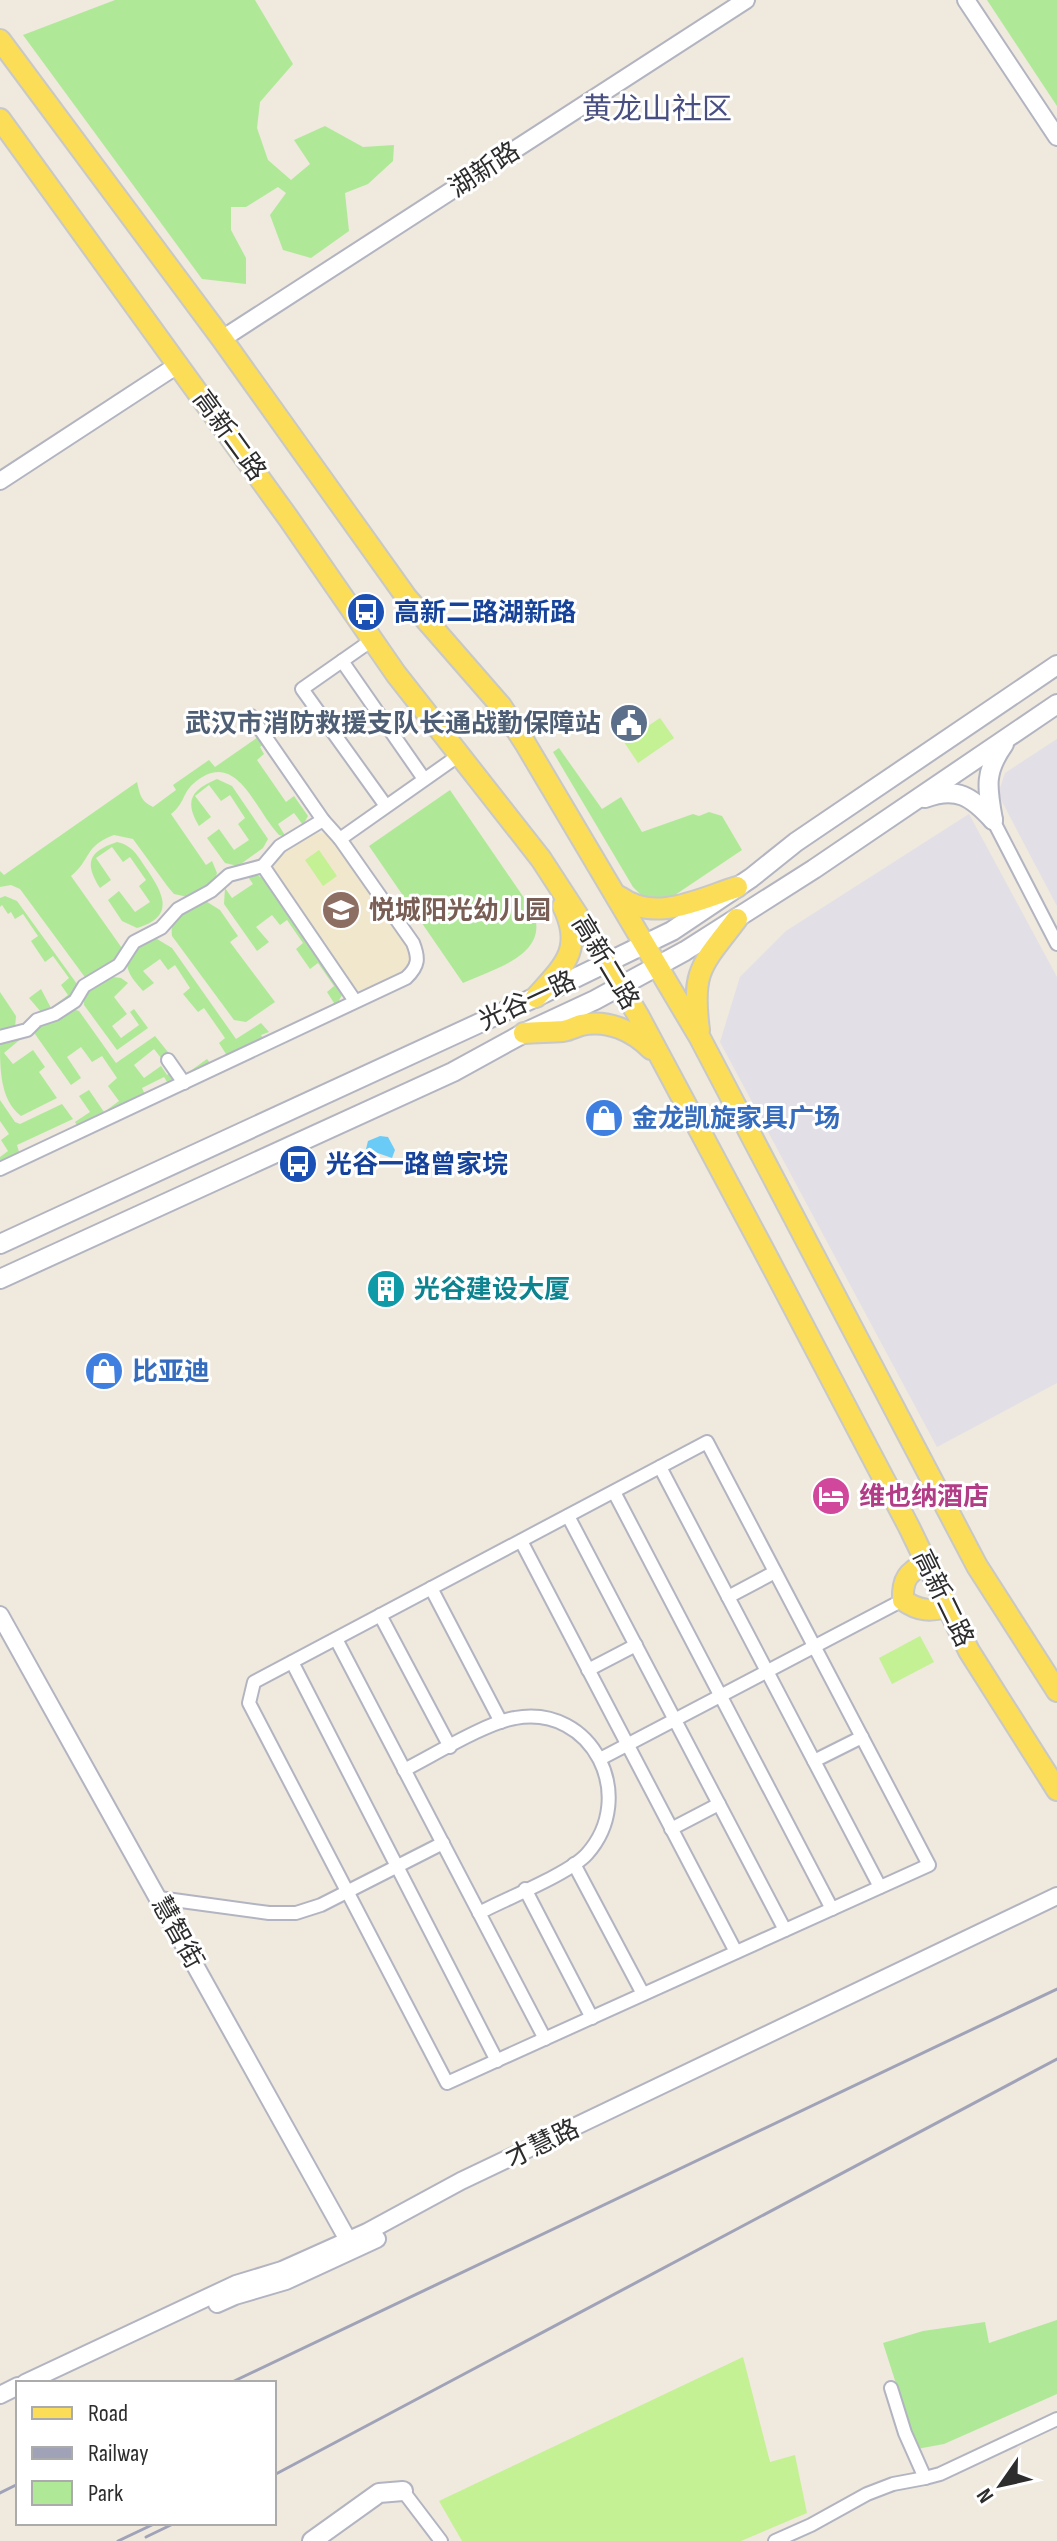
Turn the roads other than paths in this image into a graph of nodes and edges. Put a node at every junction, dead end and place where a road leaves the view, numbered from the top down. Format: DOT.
graph roads {
  1 [pos="746,0"];
  2 [pos="966,0"];
  3 [pos="0,40"];
  4 [pos="0,119"];
  5 [pos="1057,137"];
  6 [pos="222,339"];
  7 [pos="179,364"];
  8 [pos="0,481"];
  9 [pos="372,640"];
  10 [pos="342,661"];
  11 [pos="1057,665"];
  12 [pos="1057,704"];
  13 [pos="251,716"];
  14 [pos="1008,738"];
  15 [pos="458,756"];
  16 [pos="424,779"];
  17 [pos="911,803"];
  18 [pos="386,806"];
  19 [pos="323,820"];
  20 [pos="993,820"];
  21 [pos="340,839"];
  22 [pos="541,859"];
  23 [pos="263,866"];
  24 [pos="737,887"];
  25 [pos="614,893"];
  26 [pos="737,919"];
  27 [pos="645,944"];
  28 [pos="1057,944"];
  29 [pos="607,962"];
  30 [pos="658,965"];
  31 [pos="621,986"];
  32 [pos="536,997"];
  33 [pos="355,1001"];
  34 [pos="524,1033"];
  35 [pos="0,1037"];
  36 [pos="700,1038"];
  37 [pos="660,1058"];
  38 [pos="168,1060"];
  39 [pos="184,1083"];
  40 [pos="0,1169"];
  41 [pos="47,1222"];
  42 [pos="0,1244"];
  43 [pos="62,1251"];
  44 [pos="0,1279"];
  45 [pos="660,1467"];
  46 [pos="614,1492"];
  47 [pos="568,1516"];
  48 [pos="521,1541"];
  49 [pos="926,1563"];
  50 [pos="775,1572"];
  51 [pos="431,1588"];
  52 [pos="728,1597"];
  53 [pos="903,1600"];
  54 [pos="948,1606"];
  55 [pos="0,1615"];
  56 [pos="380,1615"];
  57 [pos="0,1628"];
  58 [pos="336,1639"];
  59 [pos="636,1645"];
  60 [pos="815,1647"];
  61 [pos="292,1662"];
  62 [pos="588,1670"];
  63 [pos="767,1672"];
  64 [pos="1057,1691"];
  65 [pos="720,1696"];
  66 [pos="675,1720"];
  67 [pos="501,1722"];
  68 [pos="862,1737"];
  69 [pos="627,1745"];
  70 [pos="450,1747"];
  71 [pos="600,1759"];
  72 [pos="814,1761"];
  73 [pos="404,1770"];
  74 [pos="1057,1790"];
  75 [pos="719,1804"];
  76 [pos="671,1829"];
  77 [pos="443,1843"];
  78 [pos="574,1864"];
  79 [pos="397,1866"];
  80 [pos="880,1887"];
  81 [pos="525,1889"];
  82 [pos="347,1892"];
  83 [pos="1057,1896"];
  84 [pos="159,1898"];
  85 [pos="1057,1906"];
  86 [pos="832,1909"];
  87 [pos="479,1913"];
  88 [pos="785,1930"];
  89 [pos="736,1952"];
  90 [pos="643,1994"];
  91 [pos="592,2018"];
  92 [pos="545,2039"];
  93 [pos="497,2061"];
  94 [pos="348,2247"];
  95 [pos="29,2381"];
  96 [pos="52,2381"];
  97 [pos="891,2388"];
  98 [pos="1057,2419"];
  99 [pos="925,2478"];
  100 [pos="403,2491"];
  101 [pos="312,2541"];
  102 [pos="331,2541"];
  103 [pos="441,2541"];
  104 [pos="775,2541"];
  1 -- 6 [label="street, 湖新路"];
  2 -- 5 [label="street"];
  3 -- 6 [label="main road, 高新二路"];
  4 -- 7 [label="main road, 高新二路"];
  6 -- 25 [label="main road, 高新二路"];
  7 -- 8 [label="street"];
  7 -- 9 [label="main road, 高新二路"];
  9 -- 10 [label="street"];
  9 -- 15 [label="main road, 高新二路"];
  10 -- 16 [label="street"];
  10 -- 18 [label="street"];
  11 -- 24 [label="main road, 光谷一路"];
  12 -- 14 [label="main road, 光谷一路"];
  13 -- 19 [label="street"];
  14 -- 17 [label="main road, 光谷一路"];
  14 -- 20 [label="main road"];
  15 -- 16 [label="street"];
  15 -- 22 [label="main road, 高新二路"];
  16 -- 18 [label="street"];
  17 -- 20 [label="main road"];
  17 -- 26 [label="main road, 光谷一路"];
  18 -- 21 [label="street"];
  19 -- 21 [label="street"];
  19 -- 23 [label="street"];
  20 -- 28 [label="street"];
  21 -- 33 [label="street"];
  22 -- 29 [label="main road, 高新二路"];
  22 -- 32 [label="main road"];
  23 -- 33 [label="street"];
  23 -- 35 [label="street"];
  24 -- 25 [label="main road"];
  24 -- 27 [label="main road, 光谷一路"];
  25 -- 27 [label="main road, 高新二路"];
  26 -- 30 [label="main road, 光谷一路"];
  26 -- 36 [label="main road"];
  27 -- 29 [label="main road, 光谷一路"];
  27 -- 30 [label="main road, 高新二路"];
  29 -- 31 [label="main road, 高新二路"];
  29 -- 32 [label="main road, 光谷一路"];
  30 -- 31 [label="main road, 光谷一路"];
  30 -- 36 [label="main road, 高新二路"];
  31 -- 34 [label="main road, 光谷一路"];
  31 -- 37 [label="main road, 高新二路"];
  32 -- 41 [label="main road, 光谷一路"];
  33 -- 39 [label="street"];
  34 -- 37 [label="main road"];
  34 -- 43 [label="main road, 光谷一路"];
  36 -- 64 [label="main road, 高新二路"];
  37 -- 49 [label="main road, 高新二路"];
  38 -- 39 [label="street"];
  39 -- 40 [label="street"];
  41 -- 42 [label="main road, 光谷一路"];
  41 -- 43 [label="main road"];
  43 -- 44 [label="main road, 光谷一路"];
  45 -- 46 [label="street"];
  45 -- 50 [label="street"];
  45 -- 52 [label="street"];
  46 -- 47 [label="street"];
  46 -- 65 [label="street"];
  47 -- 48 [label="street"];
  47 -- 59 [label="street"];
  48 -- 51 [label="street"];
  48 -- 62 [label="street"];
  49 -- 53 [label="main road"];
  49 -- 54 [label="main road, 高新二路"];
  50 -- 52 [label="street"];
  50 -- 60 [label="street"];
  51 -- 56 [label="street"];
  51 -- 67 [label="street"];
  52 -- 63 [label="street"];
  53 -- 54 [label="main road"];
  53 -- 60 [label="street"];
  54 -- 74 [label="main road, 高新二路"];
  55 -- 84 [label="street, 慧智街"];
  56 -- 58 [label="street"];
  56 -- 70 [label="street"];
  57 -- 94 [label="street, 慧智街"];
  58 -- 61 [label="street"];
  58 -- 73 [label="street"];
  59 -- 62 [label="street"];
  59 -- 66 [label="street"];
  60 -- 63 [label="street"];
  60 -- 68 [label="street"];
  61 -- 79 [label="street"];
  61 -- 82 [label="street"];
  62 -- 69 [label="street"];
  63 -- 65 [label="street"];
  63 -- 72 [label="street"];
  65 -- 66 [label="street"];
  65 -- 86 [label="street"];
  66 -- 69 [label="street"];
  66 -- 75 [label="street"];
  67 -- 70 [label="street"];
  67 -- 71 [label="street"];
  68 -- 72 [label="street"];
  68 -- 80 [label="street"];
  69 -- 71 [label="street"];
  69 -- 76 [label="street"];
  70 -- 73 [label="street"];
  71 -- 78 [label="street"];
  72 -- 80 [label="street"];
  73 -- 77 [label="street"];
  75 -- 76 [label="street"];
  75 -- 88 [label="street"];
  76 -- 89 [label="street"];
  77 -- 79 [label="street"];
  77 -- 87 [label="street"];
  78 -- 81 [label="street"];
  78 -- 90 [label="street"];
  79 -- 82 [label="street"];
  79 -- 93 [label="street"];
  80 -- 86 [label="street"];
  81 -- 87 [label="street"];
  81 -- 91 [label="street"];
  82 -- 84 [label="street"];
  82 -- 93 [label="street"];
  83 -- 94 [label="street, 才慧路"];
  84 -- 94 [label="street, 慧智街"];
  85 -- 94 [label="street, 才慧路"];
  86 -- 88 [label="street"];
  87 -- 92 [label="street"];
  88 -- 89 [label="street"];
  89 -- 90 [label="street"];
  90 -- 91 [label="street"];
  91 -- 92 [label="street"];
  92 -- 93 [label="street"];
  94 -- 95 [label="street, 才慧路"];
  94 -- 96 [label="street, 才慧路"];
  97 -- 99 [label="street"];
  98 -- 99 [label="street"];
  99 -- 104 [label="street"];
  100 -- 101 [label="main road"];
  100 -- 102 [label="main road"];
  100 -- 103 [label="street"];
}
